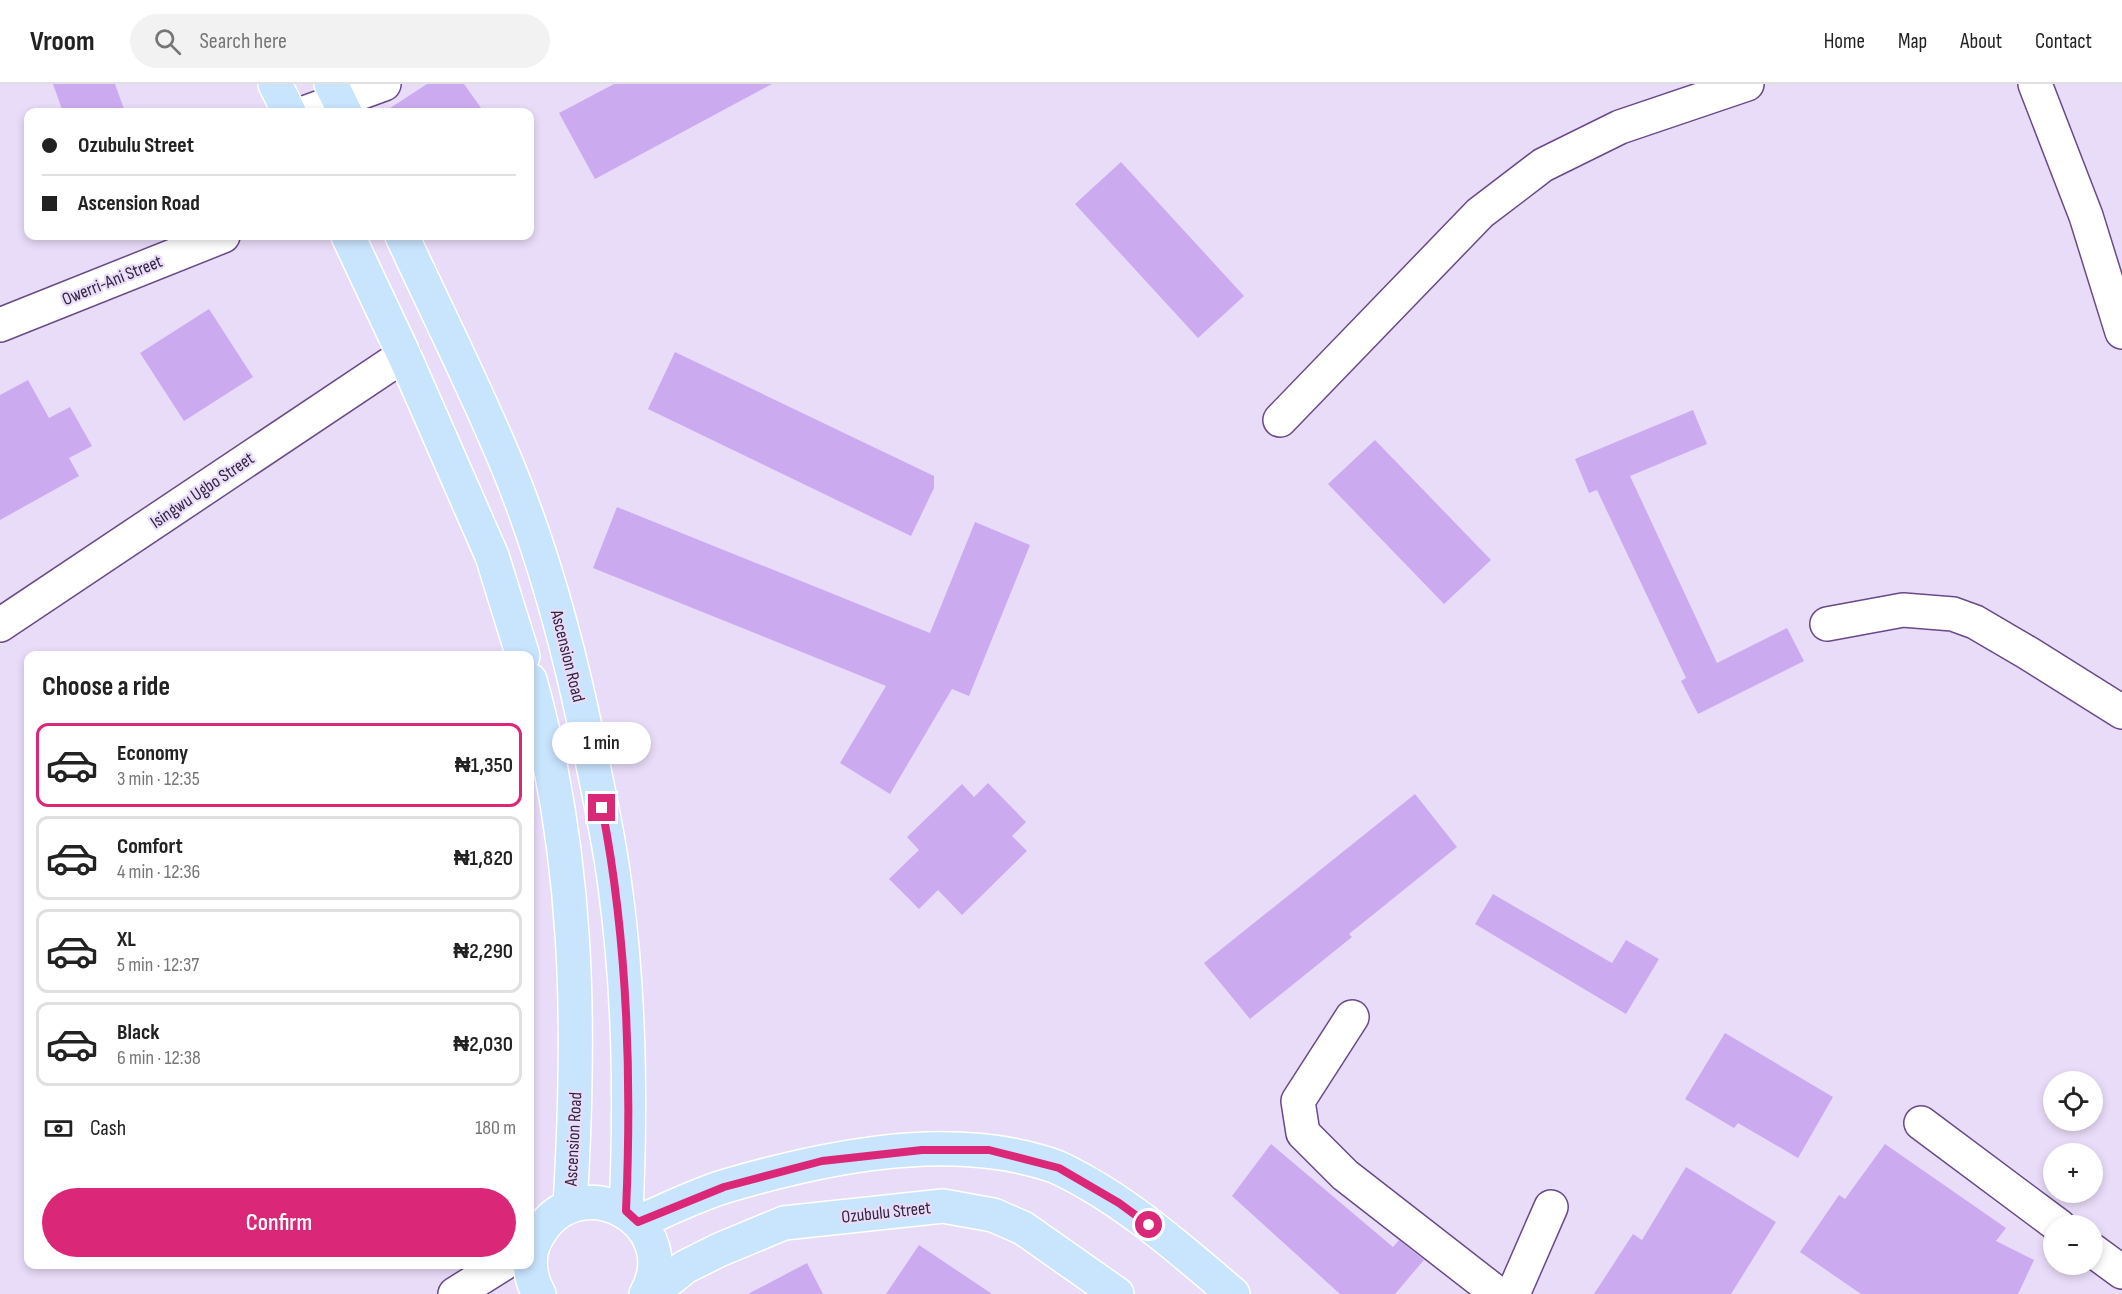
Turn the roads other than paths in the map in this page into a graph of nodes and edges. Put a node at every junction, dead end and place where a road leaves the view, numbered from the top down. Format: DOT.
graph roads {
  1 [pos="276,84"];
  2 [pos="384,84"];
  3 [pos="1747,84"];
  4 [pos="2035,84"];
  5 [pos="338,99"];
  6 [pos="287,108"];
  7 [pos="317,108"];
  8 [pos="214,240"];
  9 [pos="350,240"];
  10 [pos="404,240"];
  11 [pos="0,325"];
  12 [pos="2122,332"];
  13 [pos="404,355"];
  14 [pos="1280,420"];
  15 [pos="1827,624"];
  16 [pos="0,625"];
  17 [pos="521,651"];
  18 [pos="534,696"];
  19 [pos="2122,712"];
  20 [pos="1352,1017"];
  21 [pos="1921,1123"];
  22 [pos="570,1205"];
  23 [pos="1551,1207"];
  24 [pos="2044,1215"];
  25 [pos="632,1217"];
  26 [pos="534,1242"];
  27 [pos="2103,1258"];
  28 [pos="495,1269"];
  29 [pos="531,1269"];
  30 [pos="2122,1272"];
  31 [pos="455,1294"];
  32 [pos="539,1294"];
  33 [pos="646,1294"];
  34 [pos="651,1294"];
  35 [pos="1117,1294"];
  36 [pos="1233,1294"];
  37 [pos="1498,1294"];
  38 [pos="1513,1294"];
  1 -- 6 [label="main road"];
  2 -- 5 [label="street"];
  3 -- 14 [label="street"];
  4 -- 12 [label="street"];
  5 -- 7 [label="street"];
  8 -- 11 [label="street, Owerri-Ani Street"];
  9 -- 13 [label="main road"];
  10 -- 25 [label="main road, Ascension Road"];
  13 -- 16 [label="street, Isingwu Ugbo Street"];
  13 -- 17 [label="main road"];
  15 -- 19 [label="street"];
  18 -- 22 [label="main road, Ascension Road"];
  20 -- 37 [label="street"];
  21 -- 24 [label="street"];
  22 -- 25 [label="main road"];
  22 -- 26 [label="main road"];
  23 -- 38 [label="street"];
  25 -- 33 [label="main road"];
  25 -- 36 [label="main road"];
  27 -- 30 [label="street"];
  28 -- 31 [label="street"];
  29 -- 32 [label="main road"];
  34 -- 35 [label="main road, Ozubulu Street"];
}
